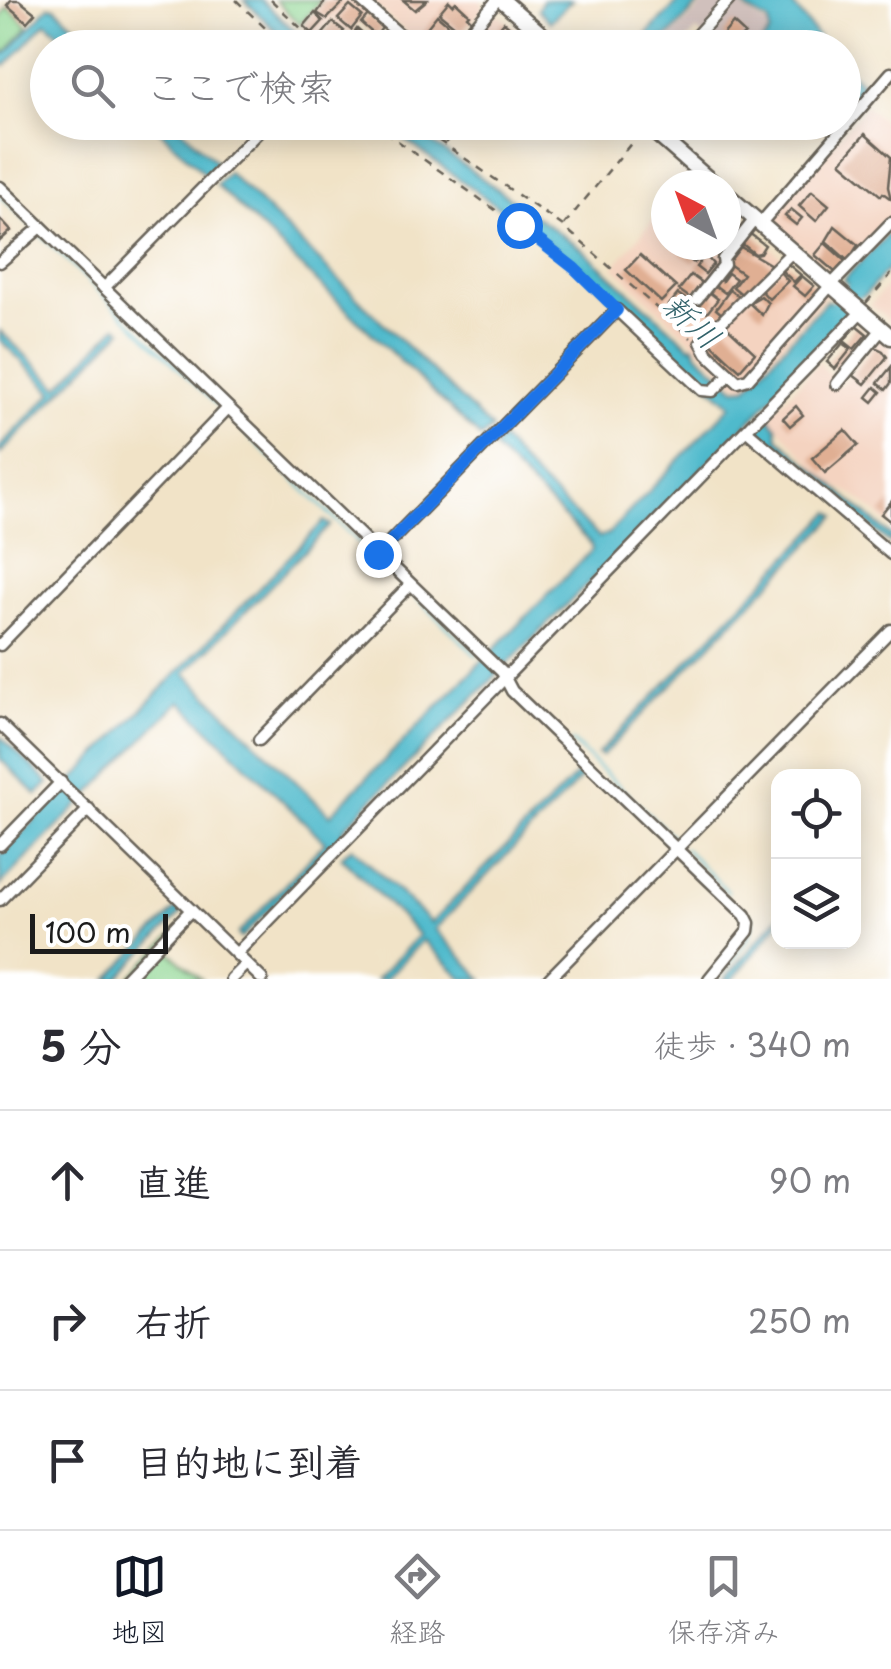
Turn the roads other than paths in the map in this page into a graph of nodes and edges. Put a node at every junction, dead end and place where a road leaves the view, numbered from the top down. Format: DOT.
graph roads {
  1 [pos="360,0"];
  2 [pos="500,0"];
  3 [pos="729,0"];
  4 [pos="395,30"];
  5 [pos="473,30"];
  6 [pos="536,30"];
  7 [pos="702,30"];
  8 [pos="891,74"];
  9 [pos="861,107"];
  10 [pos="250,140"];
  11 [pos="664,140"];
  12 [pos="832,140"];
  13 [pos="699,170"];
  14 [pos="0,187"];
  15 [pos="741,207"];
  16 [pos="758,222"];
  17 [pos="891,223"];
  18 [pos="37,230"];
  19 [pos="792,252"];
  20 [pos="0,262"];
  21 [pos="831,285"];
  22 [pos="104,288"];
  23 [pos="697,299"];
  24 [pos="861,312"];
  25 [pos="886,333"];
  26 [pos="728,375"];
  27 [pos="837,384"];
  28 [pos="224,413"];
  29 [pos="746,431"];
  30 [pos="378,554"];
  31 [pos="891,554"];
  32 [pos="408,588"];
  33 [pos="891,630"];
  34 [pos="0,645"];
  35 [pos="503,675"];
  36 [pos="0,724"];
  37 [pos="259,740"];
  38 [pos="63,784"];
  39 [pos="87,807"];
  40 [pos="0,844"];
  41 [pos="680,846"];
  42 [pos="0,900"];
  43 [pos="191,910"];
  44 [pos="236,954"];
  45 [pos="246,964"];
  46 [pos="124,979"];
  47 [pos="231,979"];
  48 [pos="262,979"];
  49 [pos="549,979"];
  50 [pos="708,979"];
  1 -- 4 [label="street"];
  2 -- 5 [label="street"];
  2 -- 6 [label="main road"];
  3 -- 7 [label="street"];
  8 -- 9 [label="street"];
  10 -- 22 [label="street"];
  11 -- 13 [label="main road"];
  12 -- 16 [label="street"];
  14 -- 18 [label="street"];
  15 -- 16 [label="main road"];
  16 -- 19 [label="main road"];
  16 -- 23 [label="street"];
  17 -- 21 [label="street"];
  18 -- 20 [label="street"];
  18 -- 22 [label="street"];
  19 -- 21 [label="main road"];
  19 -- 26 [label="street"];
  21 -- 24 [label="main road"];
  21 -- 26 [label="street"];
  22 -- 28 [label="street"];
  24 -- 25 [label="main road"];
  24 -- 29 [label="street"];
  25 -- 27 [label="street"];
  26 -- 30 [label="street"];
  28 -- 30 [label="street"];
  28 -- 34 [label="street"];
  29 -- 31 [label="street"];
  29 -- 35 [label="street"];
  30 -- 32 [label="street"];
  32 -- 35 [label="street"];
  32 -- 37 [label="street"];
  33 -- 41 [label="street"];
  35 -- 41 [label="street"];
  35 -- 44 [label="street"];
  36 -- 38 [label="street"];
  38 -- 39 [label="street"];
  38 -- 40 [label="street"];
  39 -- 42 [label="street"];
  39 -- 43 [label="street"];
  41 -- 49 [label="street"];
  41 -- 50 [label="street"];
  43 -- 44 [label="street"];
  43 -- 46 [label="street"];
  44 -- 45 [label="street"];
  45 -- 47 [label="street"];
  45 -- 48 [label="street"];
}
